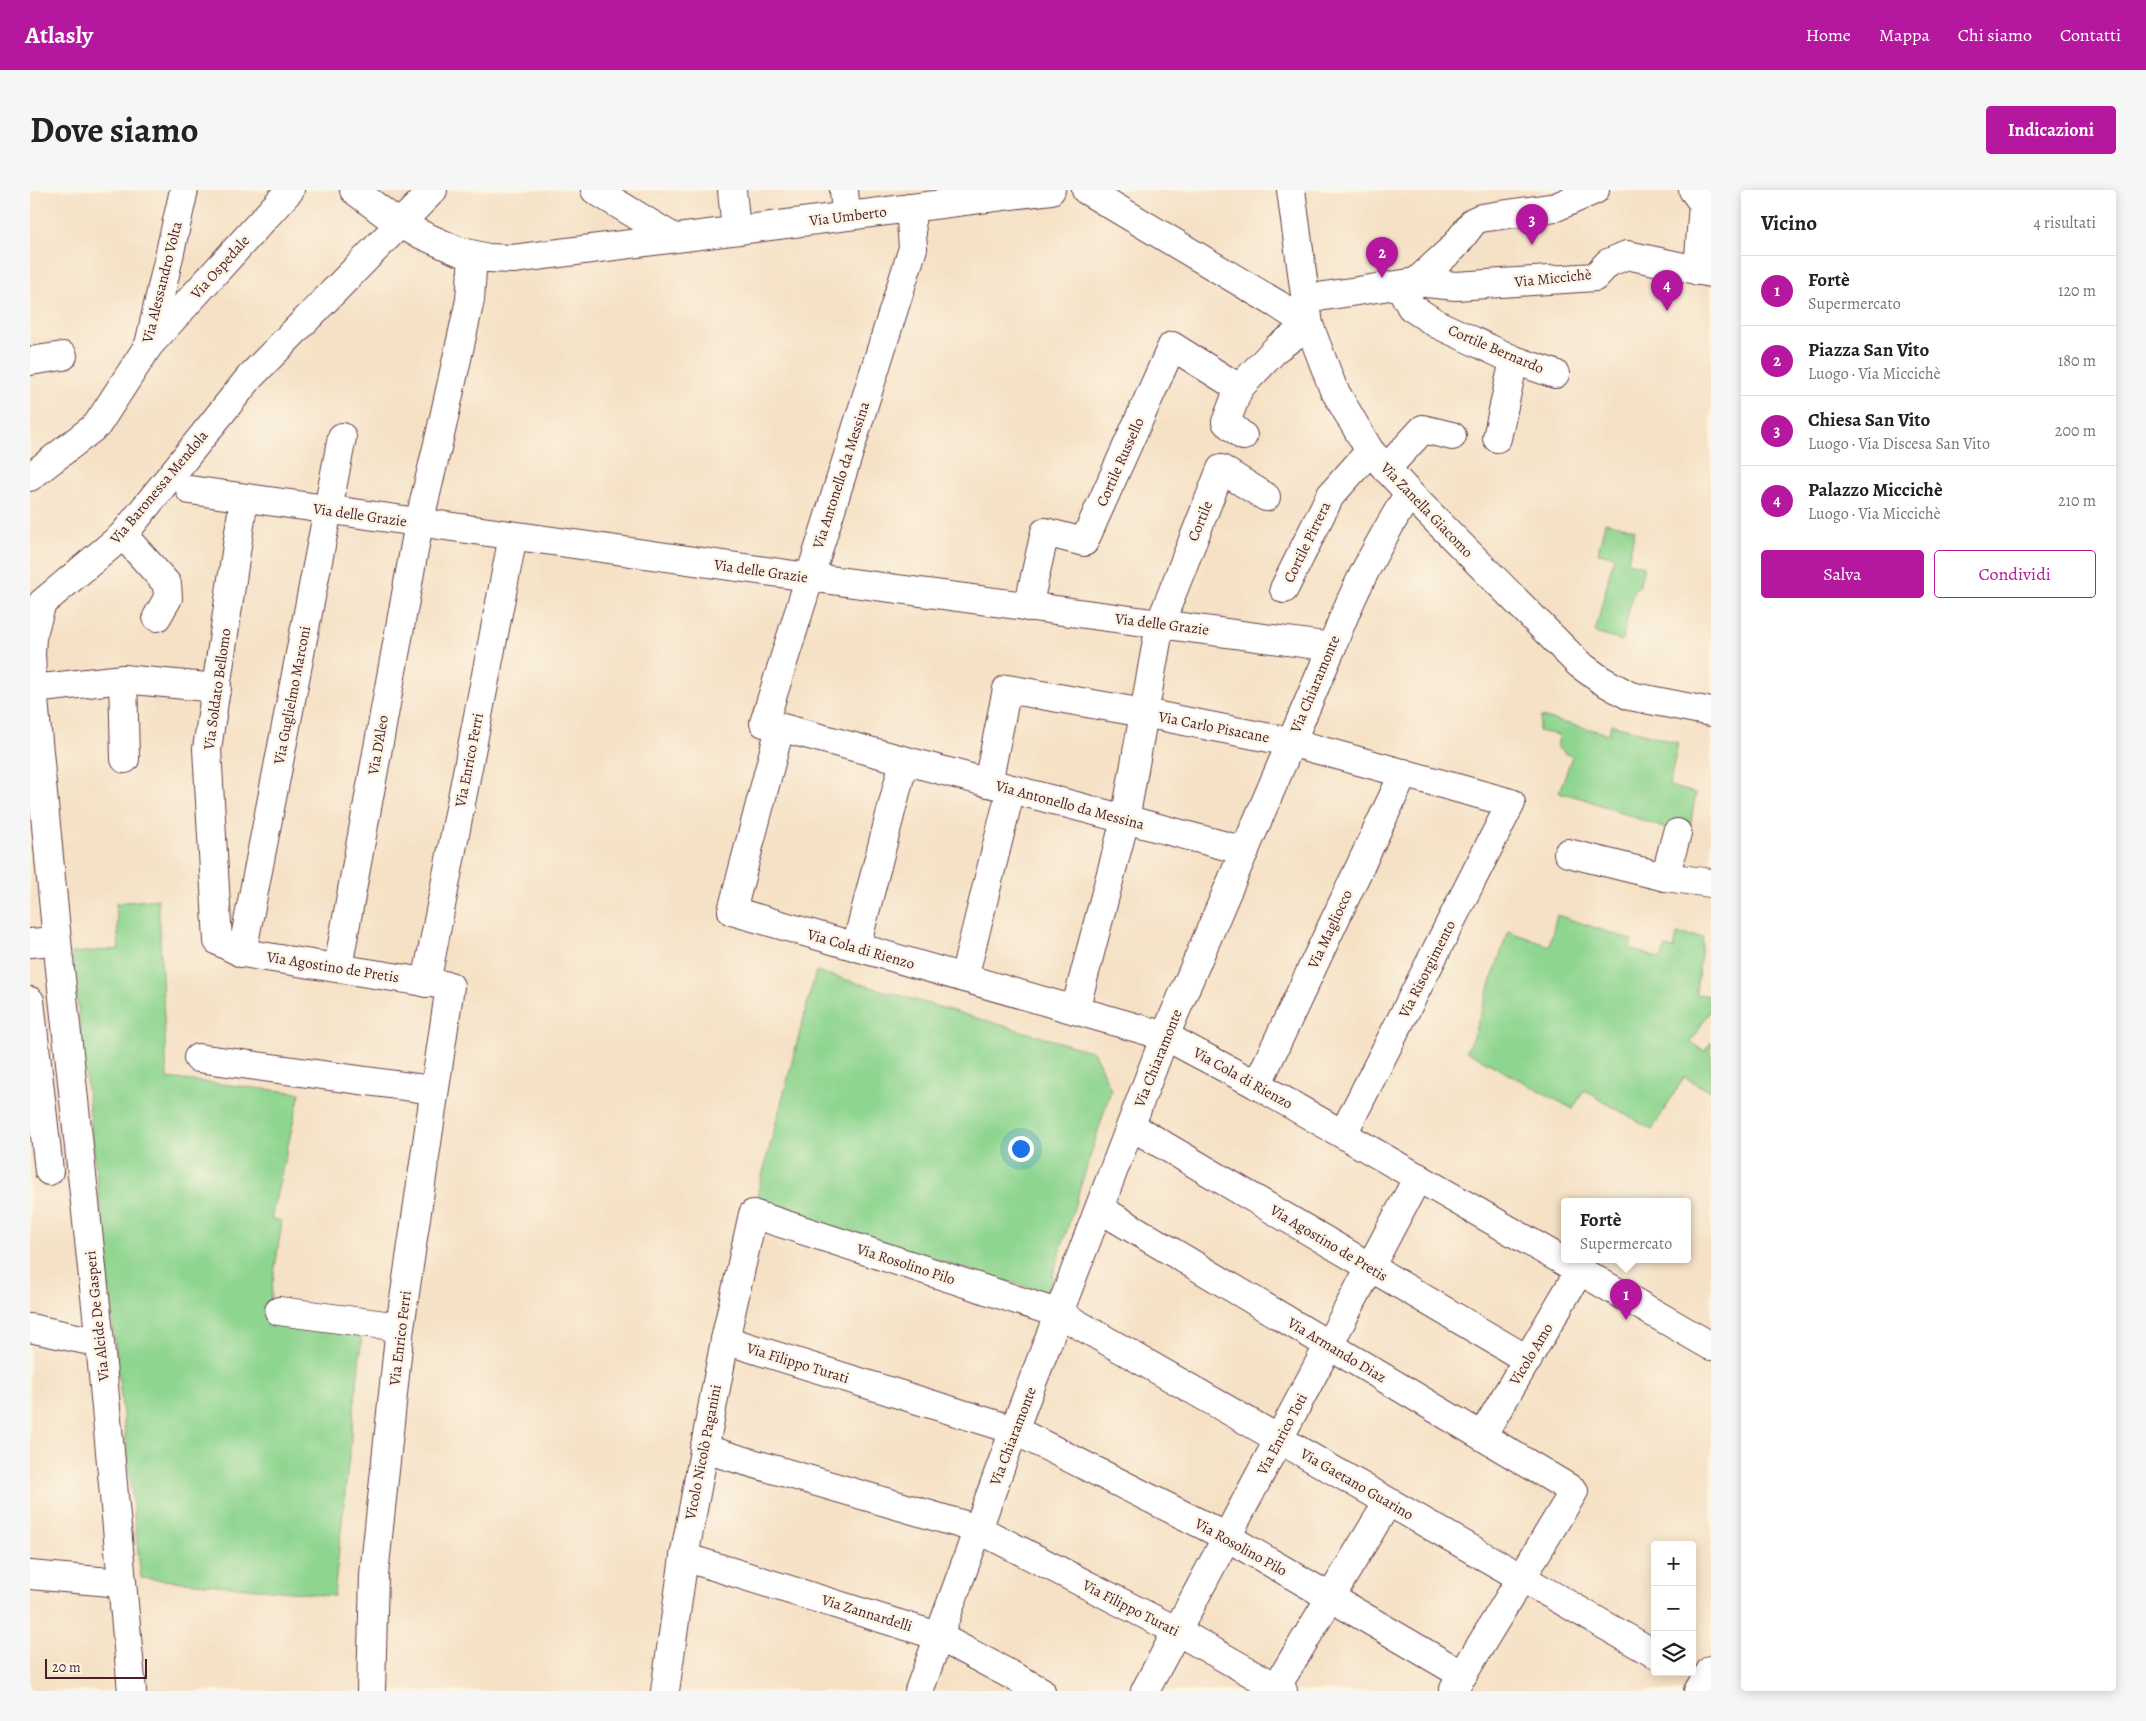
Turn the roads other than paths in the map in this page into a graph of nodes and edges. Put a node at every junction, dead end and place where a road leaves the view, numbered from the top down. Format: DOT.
graph roads {
  1 [pos="184,190"];
  2 [pos="290,190"];
  3 [pos="354,190"];
  4 [pos="433,190"];
  5 [pos="732,190"];
  6 [pos="1051,190"];
  7 [pos="1086,190"];
  8 [pos="1291,190"];
  9 [pos="1595,190"];
  10 [pos="1693,190"];
  11 [pos="600,191"];
  12 [pos="960,196"];
  13 [pos="845,203"];
  14 [pos="910,208"];
  15 [pos="400,225"];
  16 [pos="736,230"];
  17 [pos="674,238"];
  18 [pos="473,255"];
  19 [pos="1705,272"];
  20 [pos="1408,284"];
  21 [pos="1307,312"];
  22 [pos="149,345"];
  23 [pos="64,356"];
  24 [pos="1514,360"];
  25 [pos="30,361"];
  26 [pos="1555,374"];
  27 [pos="1239,388"];
  28 [pos="1243,436"];
  29 [pos="1452,436"];
  30 [pos="342,438"];
  31 [pos="1497,438"];
  32 [pos="1378,460"];
  33 [pos="30,477"];
  34 [pos="190,490"];
  35 [pos="1409,494"];
  36 [pos="1266,497"];
  37 [pos="244,498"];
  38 [pos="328,510"];
  39 [pos="418,523"];
  40 [pos="123,535"];
  41 [pos="513,536"];
  42 [pos="808,577"];
  43 [pos="1284,589"];
  44 [pos="36,604"];
  45 [pos="1028,607"];
  46 [pos="157,617"];
  47 [pos="1160,624"];
  48 [pos="1332,647"];
  49 [pos="123,679"];
  50 [pos="217,688"];
  51 [pos="33,689"];
  52 [pos="1711,712"];
  53 [pos="1144,713"];
  54 [pos="780,728"];
  55 [pos="1290,742"];
  56 [pos="125,758"];
  57 [pos="904,761"];
  58 [pos="1404,773"];
  59 [pos="1000,786"];
  60 [pos="1511,803"];
  61 [pos="1126,820"];
  62 [pos="1677,833"];
  63 [pos="1245,851"];
  64 [pos="1568,853"];
  65 [pos="1666,877"];
  66 [pos="1711,883"];
  67 [pos="57,941"];
  68 [pos="30,943"];
  69 [pos="230,947"];
  70 [pos="856,947"];
  71 [pos="338,967"];
  72 [pos="964,978"];
  73 [pos="438,985"];
  74 [pos="30,1001"];
  75 [pos="1075,1010"];
  76 [pos="1165,1036"];
  77 [pos="198,1058"];
  78 [pos="1257,1084"];
  79 [pos="433,1090"];
  80 [pos="1131,1126"];
  81 [pos="1343,1134"];
  82 [pos="49,1171"];
  83 [pos="1418,1177"];
  84 [pos="1100,1209"];
  85 [pos="753,1214"];
  86 [pos="1561,1259"];
  87 [pos="1568,1263"];
  88 [pos="1370,1267"];
  89 [pos="1580,1270"];
  90 [pos="279,1311"];
  91 [pos="1060,1314"];
  92 [pos="400,1327"];
  93 [pos="30,1328"];
  94 [pos="725,1340"];
  95 [pos="100,1343"];
  96 [pos="1329,1345"];
  97 [pos="1711,1346"];
  98 [pos="1528,1360"];
  99 [pos="1014,1430"];
  100 [pos="1482,1436"];
  101 [pos="1279,1439"];
  102 [pos="704,1449"];
  103 [pos="1388,1502"];
  104 [pos="978,1529"];
  105 [pos="1227,1537"];
  106 [pos="684,1557"];
  107 [pos="30,1575"];
  108 [pos="1521,1578"];
  109 [pos="122,1583"];
  110 [pos="1331,1598"];
  111 [pos="1177,1632"];
  112 [pos="938,1636"];
  113 [pos="1651,1652"];
  114 [pos="1458,1683"];
  115 [pos="1278,1690"];
  116 [pos="132,1691"];
  117 [pos="371,1691"];
  118 [pos="665,1691"];
  119 [pos="919,1691"];
  120 [pos="1041,1691"];
  121 [pos="1146,1691"];
  1 -- 22 [label="street, Via Alessandro Volta"];
  2 -- 22 [label="street, Via Ospedale"];
  3 -- 15 [label="street, Via Umberto"];
  4 -- 15 [label="street, Via Baronessa Mendola"];
  5 -- 16 [label="street"];
  6 -- 12 [label="street, Via Umberto"];
  7 -- 21 [label="street"];
  8 -- 21 [label="street, Via Zanella Giacomo"];
  9 -- 20 [label="street"];
  10 -- 19 [label="street"];
  11 -- 17 [label="street"];
  12 -- 14 [label="street, Via Umberto"];
  13 -- 14 [label="street, Via Umberto"];
  13 -- 16 [label="street, Via Umberto"];
  14 -- 42 [label="street, Via Antonello da Messina"];
  15 -- 18 [label="street, Via Umberto"];
  15 -- 40 [label="street, Via Baronessa Mendola"];
  16 -- 17 [label="street, Via Umberto"];
  17 -- 18 [label="street, Via Umberto"];
  18 -- 39 [label="street, Via D'Aleo"];
  19 -- 20 [label="street, Via Miccichè"];
  20 -- 21 [label="street, Via Miccichè"];
  20 -- 24 [label="street, Cortile Bernardo"];
  21 -- 27 [label="street"];
  21 -- 32 [label="street, Via Zanella Giacomo"];
  22 -- 33 [label="street, Via Alessandro Volta"];
  23 -- 25 [label="street"];
  24 -- 26 [label="street, Cortile Bernardo"];
  24 -- 31 [label="street"];
  27 -- 28 [label="street"];
  27 -- 45 [label="street, Cortile Russello"];
  29 -- 32 [label="street, Cortile Pirrera"];
  30 -- 38 [label="street, Via Guglielmo Marconi"];
  32 -- 35 [label="street, Via Zanella Giacomo"];
  32 -- 43 [label="street, Cortile Pirrera"];
  34 -- 37 [label="street, Via delle Grazie"];
  35 -- 48 [label="street, Via Chiaramonte"];
  35 -- 52 [label="street, Via Zanella Giacomo"];
  36 -- 47 [label="street, Cortile"];
  37 -- 38 [label="street, Via delle Grazie"];
  37 -- 50 [label="street, Via Soldato Bellomo"];
  38 -- 39 [label="street, Via delle Grazie"];
  38 -- 69 [label="street, Via Guglielmo Marconi"];
  39 -- 41 [label="street, Via delle Grazie"];
  39 -- 71 [label="street, Via D'Aleo"];
  40 -- 44 [label="street, Via Baronessa Mendola"];
  40 -- 46 [label="street"];
  41 -- 42 [label="street, Via delle Grazie"];
  41 -- 73 [label="street, Via Enrico Ferri"];
  42 -- 45 [label="street, Via delle Grazie"];
  42 -- 54 [label="street, Via Antonello da Messina"];
  44 -- 51 [label="street, Via Baronessa Mendola"];
  45 -- 47 [label="street, Via delle Grazie"];
  47 -- 48 [label="street, Via delle Grazie"];
  47 -- 53 [label="street"];
  48 -- 55 [label="street, Via Chiaramonte"];
  49 -- 50 [label="street"];
  49 -- 51 [label="street"];
  49 -- 56 [label="street"];
  50 -- 69 [label="street, Via Soldato Bellomo"];
  51 -- 67 [label="street, Via Baronessa Mendola"];
  53 -- 55 [label="street, Via Carlo Pisacane"];
  53 -- 59 [label="street, Via Carlo Pisacane"];
  53 -- 61 [label="street"];
  54 -- 57 [label="street, Via Antonello da Messina"];
  54 -- 70 [label="street, Via Cola di Rienzo"];
  55 -- 58 [label="street, Via Carlo Pisacane"];
  55 -- 63 [label="street, Via Chiaramonte"];
  57 -- 59 [label="street, Via Antonello da Messina"];
  57 -- 70 [label="street"];
  58 -- 60 [label="street, Via Carlo Pisacane"];
  58 -- 78 [label="street, Via Magliocco"];
  59 -- 61 [label="street, Via Antonello da Messina"];
  59 -- 72 [label="street"];
  60 -- 81 [label="street, Via Risorgimento"];
  61 -- 63 [label="street, Via Antonello da Messina"];
  61 -- 75 [label="street"];
  62 -- 65 [label="street"];
  63 -- 76 [label="street, Via Chiaramonte"];
  64 -- 65 [label="street"];
  65 -- 66 [label="street"];
  67 -- 68 [label="street"];
  67 -- 95 [label="street, Via Alcide De Gasperi"];
  69 -- 71 [label="street, Via Agostino de Pretis"];
  70 -- 72 [label="street, Via Cola di Rienzo"];
  71 -- 73 [label="street, Via Agostino de Pretis"];
  72 -- 75 [label="street, Via Cola di Rienzo"];
  73 -- 79 [label="street, Via Enrico Ferri"];
  74 -- 82 [label="street"];
  75 -- 76 [label="street, Via Cola di Rienzo"];
  76 -- 78 [label="street, Via Cola di Rienzo"];
  76 -- 80 [label="street, Via Chiaramonte"];
  77 -- 79 [label="street"];
  78 -- 81 [label="street, Via Cola di Rienzo"];
  79 -- 92 [label="street, Via Enrico Ferri"];
  80 -- 84 [label="street, Via Chiaramonte"];
  80 -- 88 [label="street, Via Agostino de Pretis"];
  81 -- 83 [label="street, Via Cola di Rienzo"];
  83 -- 86 [label="street, Via Cola di Rienzo"];
  83 -- 88 [label="street, Via Enrico Toti"];
  84 -- 91 [label="street, Via Chiaramonte"];
  84 -- 96 [label="street, Via Armando Diaz"];
  85 -- 91 [label="street, Via Rosolino Pilo"];
  85 -- 94 [label="street, Vicolo Nicolò Paganini"];
  87 -- 89 [label="street, Via Cola di Rienzo"];
  88 -- 96 [label="street, Via Enrico Toti"];
  88 -- 98 [label="street, Via Agostino de Pretis"];
  89 -- 97 [label="street, Via Cola di Rienzo"];
  89 -- 98 [label="street, Vicolo Amo"];
  90 -- 92 [label="street"];
  91 -- 99 [label="street, Via Chiaramonte"];
  91 -- 101 [label="street, Via Gaetano Guarino"];
  92 -- 117 [label="street, Via Enrico Ferri"];
  93 -- 95 [label="street"];
  94 -- 99 [label="street, Via Filippo Turati"];
  94 -- 102 [label="street, Vicolo Nicolò Paganini"];
  95 -- 109 [label="street, Via Alcide De Gasperi"];
  96 -- 100 [label="street, Via Armando Diaz"];
  96 -- 101 [label="street, Via Enrico Toti"];
  98 -- 100 [label="street, Vicolo Amo"];
  99 -- 104 [label="street, Via Chiaramonte"];
  99 -- 105 [label="street, Via Rosolino Pilo"];
  100 -- 108 [label="street, Via Armando Diaz"];
  101 -- 103 [label="street, Via Gaetano Guarino"];
  101 -- 105 [label="street, Via Enrico Toti"];
  102 -- 104 [label="street, Via Filippo Turati"];
  102 -- 106 [label="street, Vicolo Nicolò Paganini"];
  103 -- 108 [label="street, Via Gaetano Guarino"];
  103 -- 110 [label="street"];
  104 -- 111 [label="street, Via Filippo Turati"];
  104 -- 112 [label="street, Via Chiaramonte"];
  105 -- 110 [label="street, Via Rosolino Pilo"];
  105 -- 111 [label="street, Via Enrico Toti"];
  106 -- 112 [label="street, Via Zannardelli"];
  106 -- 118 [label="street, Vicolo Nicolò Paganini"];
  107 -- 109 [label="street"];
  108 -- 113 [label="street, Via Gaetano Guarino"];
  108 -- 114 [label="street"];
  109 -- 116 [label="street, Via Alcide De Gasperi"];
  110 -- 114 [label="street, Via Rosolino Pilo"];
  110 -- 115 [label="street"];
  111 -- 115 [label="street, Via Filippo Turati"];
  111 -- 121 [label="street, Via Enrico Toti"];
  112 -- 119 [label="street, Via Chiaramonte"];
  112 -- 120 [label="street, Via Zannardelli"];
}
